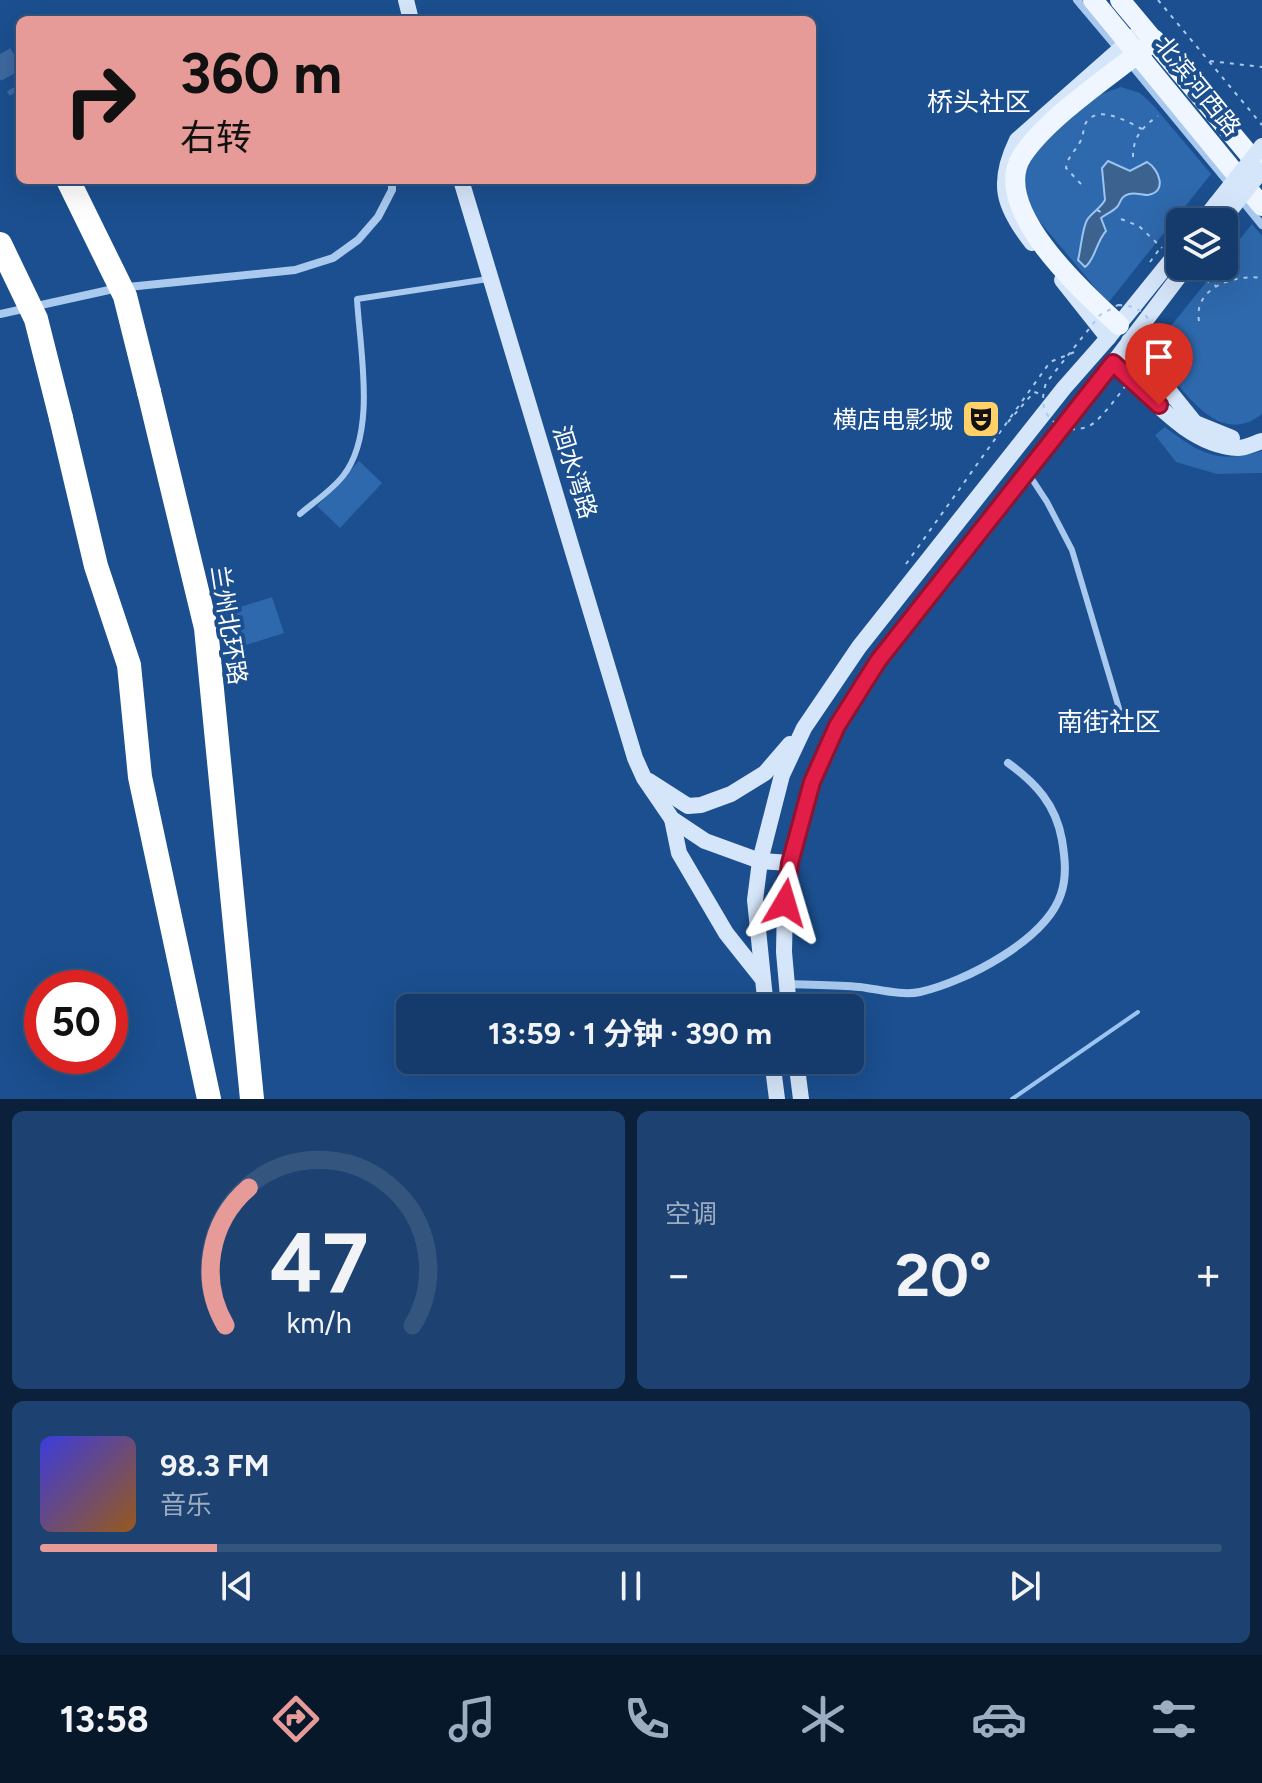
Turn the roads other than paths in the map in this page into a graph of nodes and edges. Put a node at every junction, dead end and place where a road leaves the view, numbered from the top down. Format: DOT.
graph roads {
  1 [pos="1077,0"];
  2 [pos="1093,0"];
  3 [pos="1120,0"];
  4 [pos="1149,34"];
  5 [pos="1129,52"];
  6 [pos="1262,146"];
  7 [pos="1262,170"];
  8 [pos="70,184"];
  9 [pos="392,184"];
  10 [pos="462,184"];
  11 [pos="1262,206"];
  12 [pos="1225,208"];
  13 [pos="1227,208"];
  14 [pos="1262,225"];
  15 [pos="0,244"];
  16 [pos="1166,269"];
  17 [pos="491,279"];
  18 [pos="1182,280"];
  19 [pos="0,314"];
  20 [pos="1119,335"];
  21 [pos="1113,363"];
  22 [pos="1262,434"];
  23 [pos="1262,441"];
  24 [pos="1028,473"];
  25 [pos="300,514"];
  26 [pos="804,728"];
  27 [pos="1126,732"];
  28 [pos="1008,763"];
  29 [pos="644,778"];
  30 [pos="672,819"];
  31 [pos="760,861"];
  32 [pos="790,863"];
  33 [pos="762,978"];
  34 [pos="786,984"];
  35 [pos="764,994"];
  36 [pos="787,994"];
  37 [pos="774,1074"];
  38 [pos="798,1074"];
  39 [pos="209,1099"];
  40 [pos="252,1099"];
  41 [pos="777,1099"];
  42 [pos="801,1099"];
  1 -- 5 [label="street"];
  2 -- 5 [label="main road, 北滨河西路"];
  3 -- 4 [label="main road, 北滨河西路"];
  4 -- 5 [label="main road"];
  4 -- 7 [label="main road, 北滨河西路"];
  5 -- 11 [label="main road, 北滨河西路"];
  5 -- 14 [label="street"];
  5 -- 20 [label="main road"];
  6 -- 12 [label="main road, bridge"];
  7 -- 13 [label="main road, bridge"];
  8 -- 40 [label="highway, 兰州北环路, bridge"];
  9 -- 19 [label="street"];
  10 -- 17 [label="main road, 洄水湾路"];
  15 -- 39 [label="highway, bridge"];
  16 -- 20 [label="main road"];
  17 -- 25 [label="lane"];
  17 -- 29 [label="main road, 洄水湾路"];
  18 -- 20 [label="main road"];
  20 -- 21 [label="main road"];
  20 -- 22 [label="main road"];
  20 -- 26 [label="main road"];
  21 -- 23 [label="main road"];
  21 -- 24 [label="main road"];
  24 -- 27 [label="lane"];
  24 -- 32 [label="main road"];
  26 -- 29 [label="main road"];
  26 -- 31 [label="main road"];
  28 -- 34 [label="street"];
  29 -- 30 [label="main road, 洄水湾路"];
  30 -- 31 [label="main road, 洄水湾路"];
  30 -- 33 [label="main road, 洄水湾路"];
  31 -- 32 [label="main road, 洄水湾路"];
  31 -- 33 [label="main road"];
  32 -- 34 [label="main road"];
  33 -- 35 [label="main road"];
  34 -- 36 [label="main road"];
  37 -- 41 [label="main road"];
  38 -- 42 [label="main road"];
}
